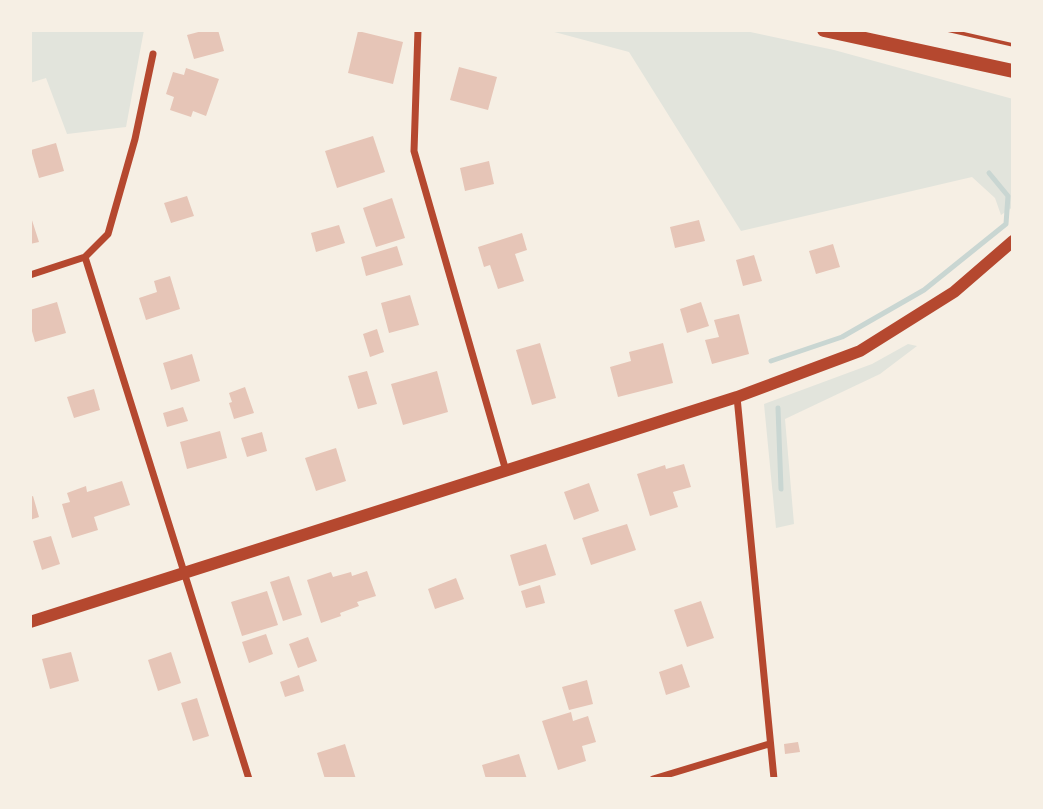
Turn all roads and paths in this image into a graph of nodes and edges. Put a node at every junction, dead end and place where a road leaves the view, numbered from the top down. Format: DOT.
graph roads {
  1 [pos="418,30"];
  2 [pos="824,30"];
  3 [pos="947,30"];
  4 [pos="1013,45"];
  5 [pos="153,54"];
  6 [pos="1013,71"];
  7 [pos="1013,241"];
  8 [pos="85,257"];
  9 [pos="30,275"];
  10 [pos="737,397"];
  11 [pos="506,471"];
  12 [pos="185,573"];
  13 [pos="30,622"];
  14 [pos="769,744"];
  15 [pos="249,779"];
  16 [pos="653,779"];
  17 [pos="774,779"];
  1 -- 11 [label="street"];
  2 -- 6 [label="main road"];
  3 -- 4 [label="path"];
  5 -- 8 [label="street"];
  7 -- 10 [label="street"];
  8 -- 9 [label="street"];
  8 -- 12 [label="street"];
  10 -- 11 [label="street"];
  10 -- 14 [label="street"];
  11 -- 12 [label="street"];
  12 -- 13 [label="street"];
  12 -- 15 [label="street"];
  14 -- 16 [label="street"];
  14 -- 17 [label="street"];
}
